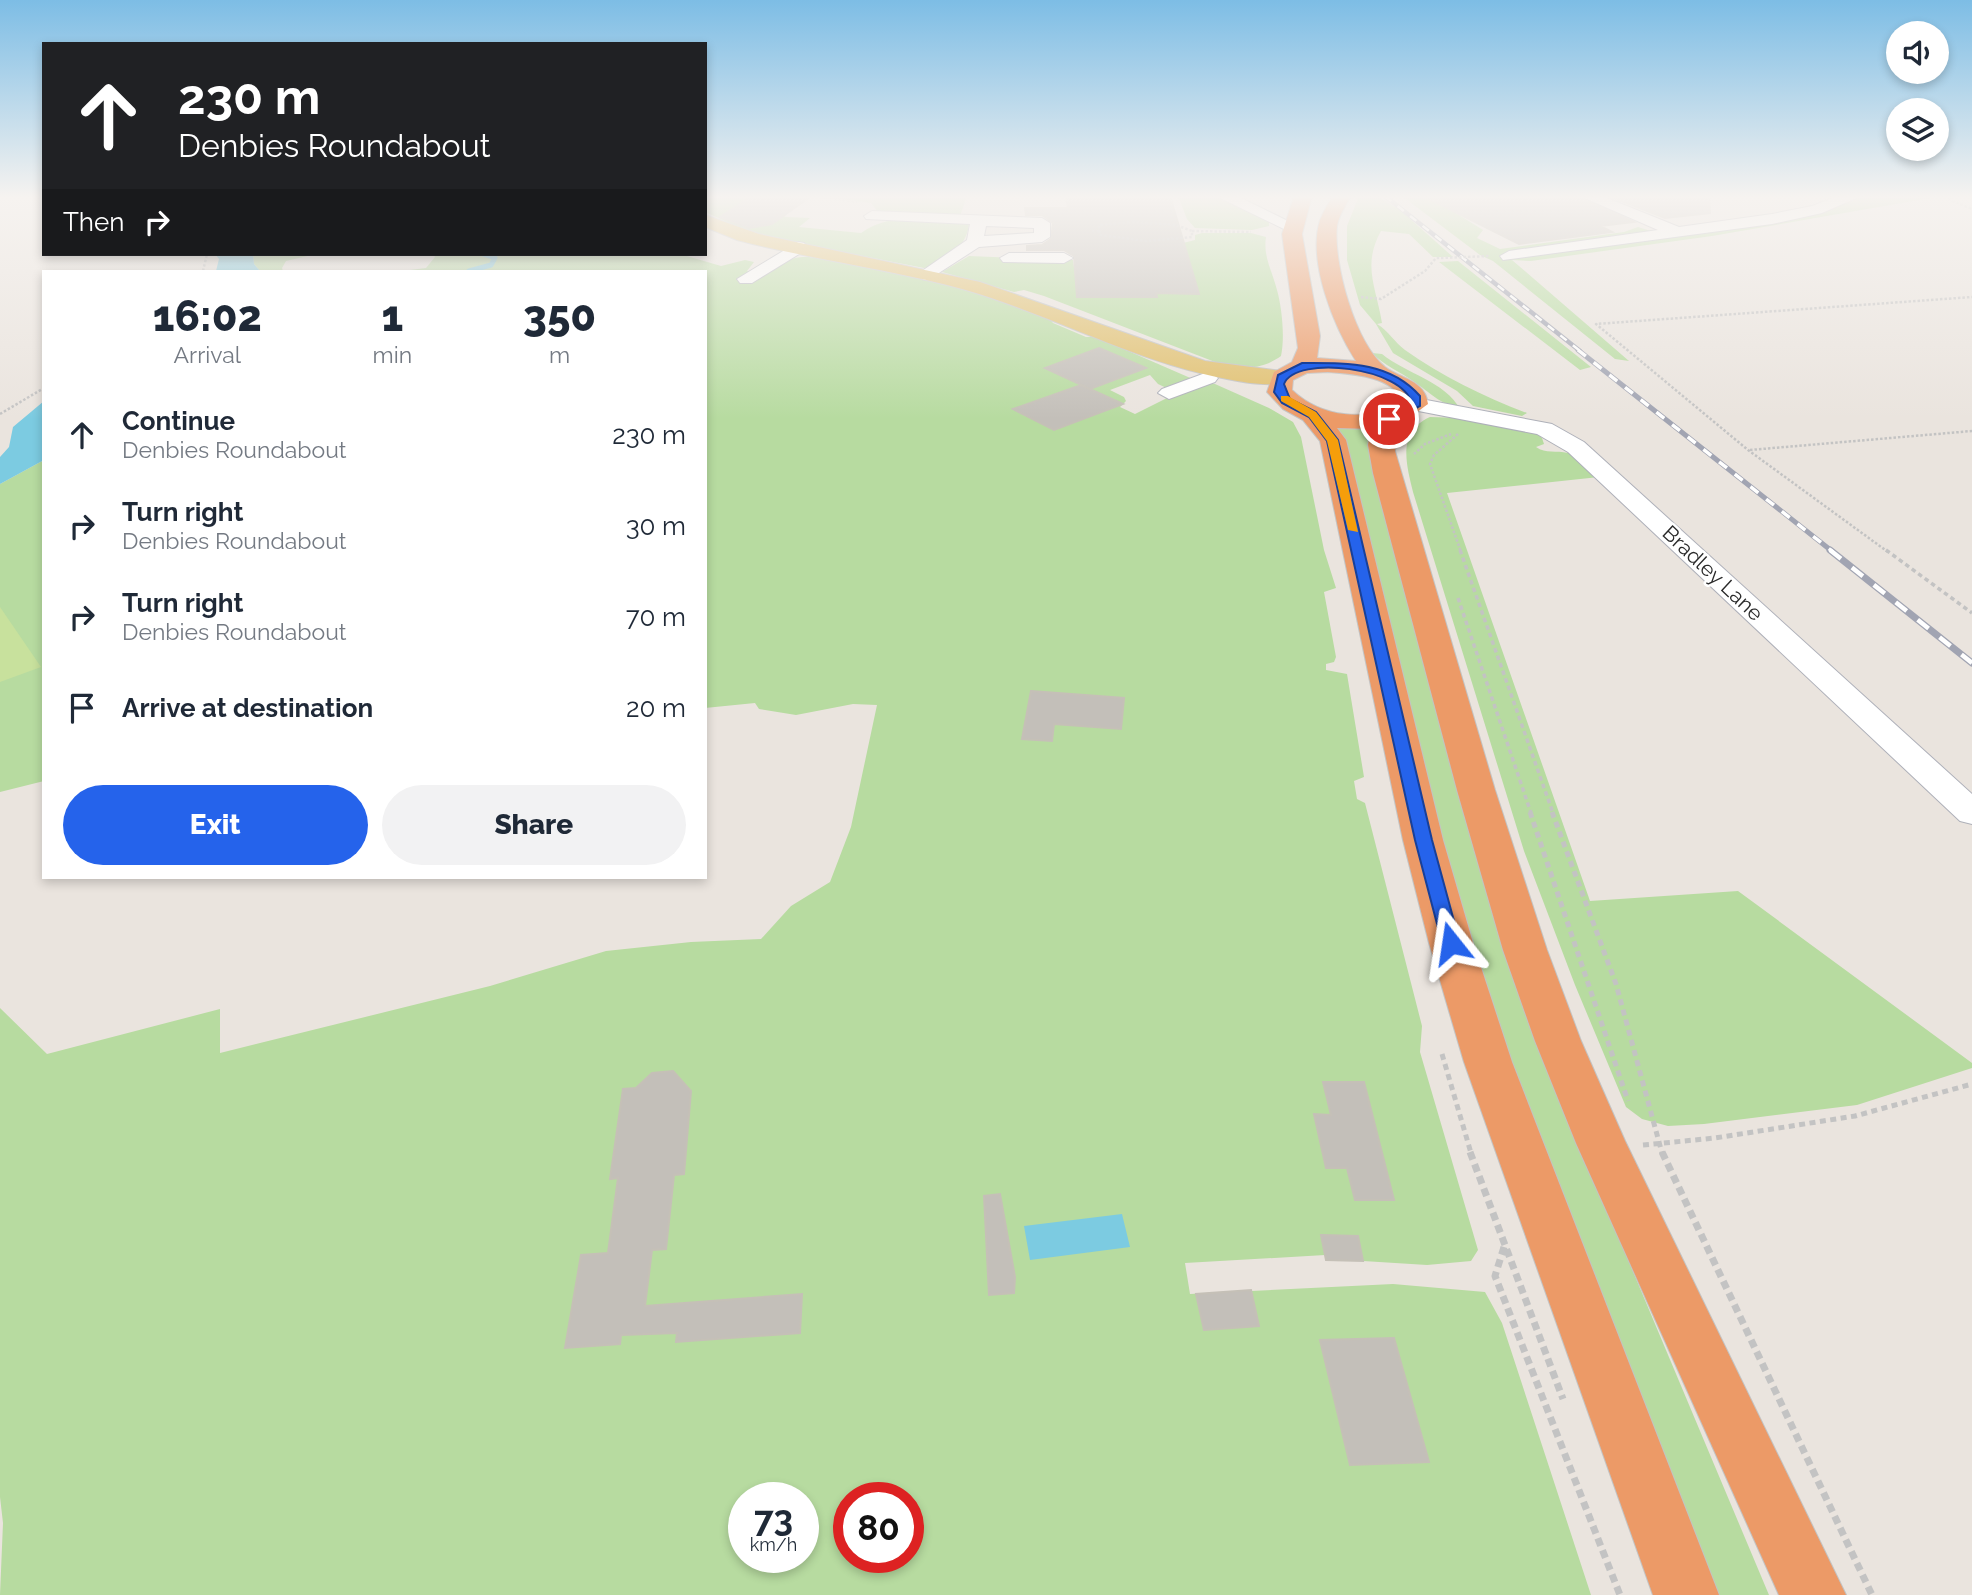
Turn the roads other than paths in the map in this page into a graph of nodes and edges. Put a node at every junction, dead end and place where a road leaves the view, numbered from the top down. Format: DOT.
graph roads {
  1 [pos="760,270"];
  2 [pos="907,270"];
  3 [pos="935,270"];
  4 [pos="1297,270"];
  5 [pos="1332,270"];
  6 [pos="928,275"];
  7 [pos="746,279"];
  8 [pos="1159,355"];
  9 [pos="1377,372"];
  10 [pos="1208,378"];
  11 [pos="1290,381"];
  12 [pos="1169,393"];
  13 [pos="1416,404"];
  14 [pos="1312,415"];
  15 [pos="1389,419"];
  16 [pos="1972,813"];
  17 [pos="1686,1595"];
  18 [pos="1813,1595"];
  1 -- 7 [label="street"];
  2 -- 6 [label="main road"];
  3 -- 6 [label="street"];
  4 -- 11 [label="highway"];
  5 -- 9 [label="highway"];
  6 -- 8 [label="main road"];
  8 -- 10 [label="main road"];
  8 -- 11 [label="main road"];
  9 -- 11 [label="highway"];
  9 -- 13 [label="highway"];
  10 -- 11 [label="main road"];
  10 -- 12 [label="street"];
  11 -- 14 [label="highway"];
  13 -- 15 [label="highway"];
  13 -- 16 [label="street, Bradley Lane"];
  14 -- 15 [label="highway"];
  14 -- 17 [label="highway"];
  15 -- 18 [label="highway"];
}
